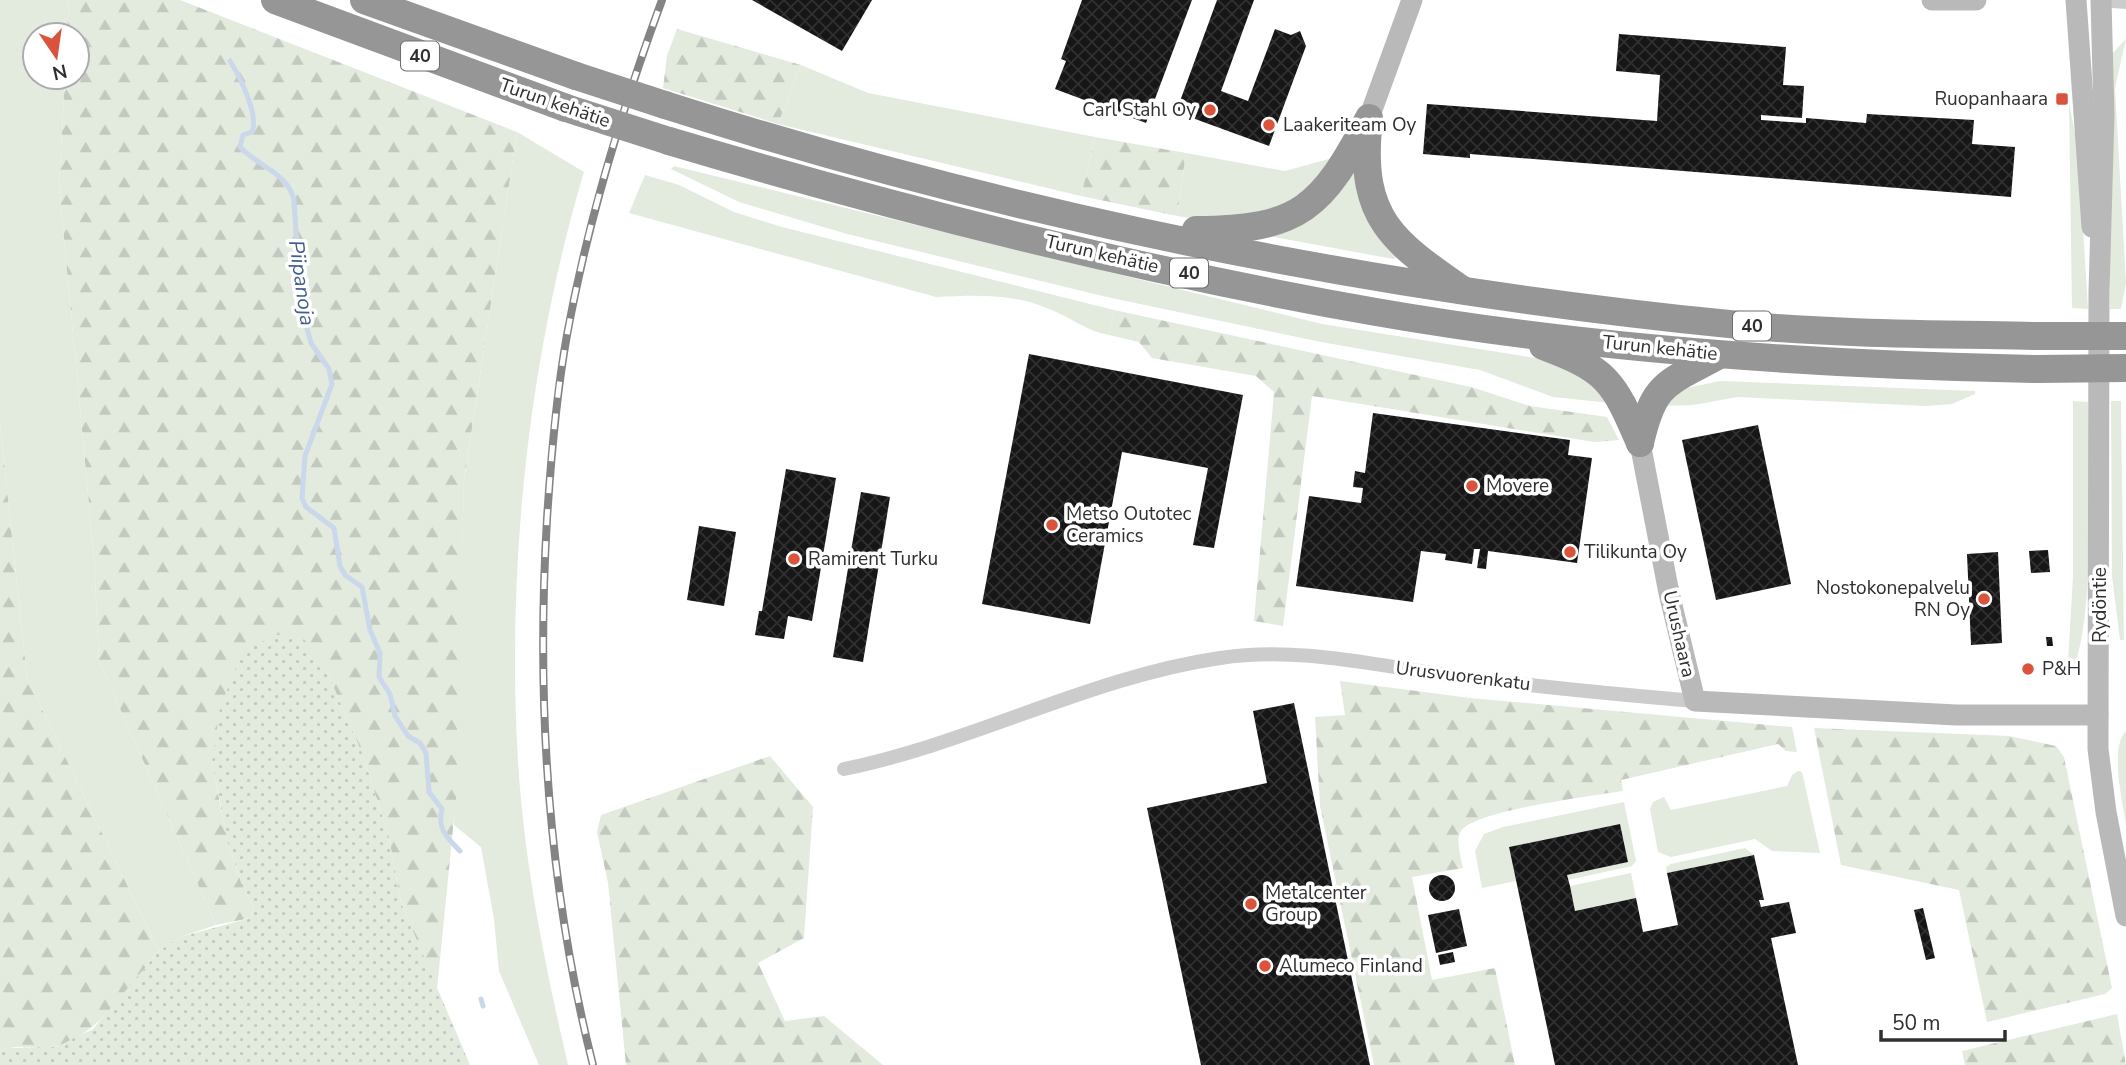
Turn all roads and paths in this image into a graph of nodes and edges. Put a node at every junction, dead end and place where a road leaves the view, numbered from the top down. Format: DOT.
graph roads {
  1 [pos="275,0"];
  2 [pos="364,0"];
  3 [pos="1412,0"];
  4 [pos="1932,0"];
  5 [pos="1976,0"];
  6 [pos="2076,0"];
  7 [pos="2089,0"];
  8 [pos="2101,0"];
  9 [pos="2126,2"];
  10 [pos="1369,118"];
  11 [pos="1139,229"];
  12 [pos="2099,292"];
  13 [pos="1468,294"];
  14 [pos="1504,331"];
  15 [pos="2126,336"];
  16 [pos="1719,355"];
  17 [pos="2126,368"];
  18 [pos="1640,443"];
  19 [pos="1695,701"];
  20 [pos="2098,715"];
  21 [pos="844,769"];
  22 [pos="2126,916"];
  1 -- 14 [label="highway, Turun kehätie / 40, bridge"];
  2 -- 11 [label="highway, Turun kehätie / 40, bridge"];
  3 -- 10 [label="street"];
  4 -- 5 [label="street"];
  6 -- 12 [label="street, Rydöntie"];
  7 -- 8 [label="street"];
  8 -- 9 [label="street"];
  8 -- 12 [label="street, Rydöntie"];
  10 -- 11 [label="highway"];
  10 -- 13 [label="highway"];
  11 -- 13 [label="highway, Turun kehätie / 40"];
  12 -- 20 [label="street, Rydöntie"];
  13 -- 15 [label="highway, Turun kehätie / 40, bridge"];
  14 -- 16 [label="highway, Turun kehätie / 40"];
  14 -- 18 [label="highway"];
  16 -- 17 [label="highway, Turun kehätie / 40, bridge"];
  16 -- 18 [label="highway"];
  18 -- 19 [label="street, Urushaara"];
  19 -- 20 [label="street, Urusvuorenkatu"];
  19 -- 21 [label="street, Urusvuorenkatu"];
  20 -- 22 [label="street, Rydöntie"];
}
